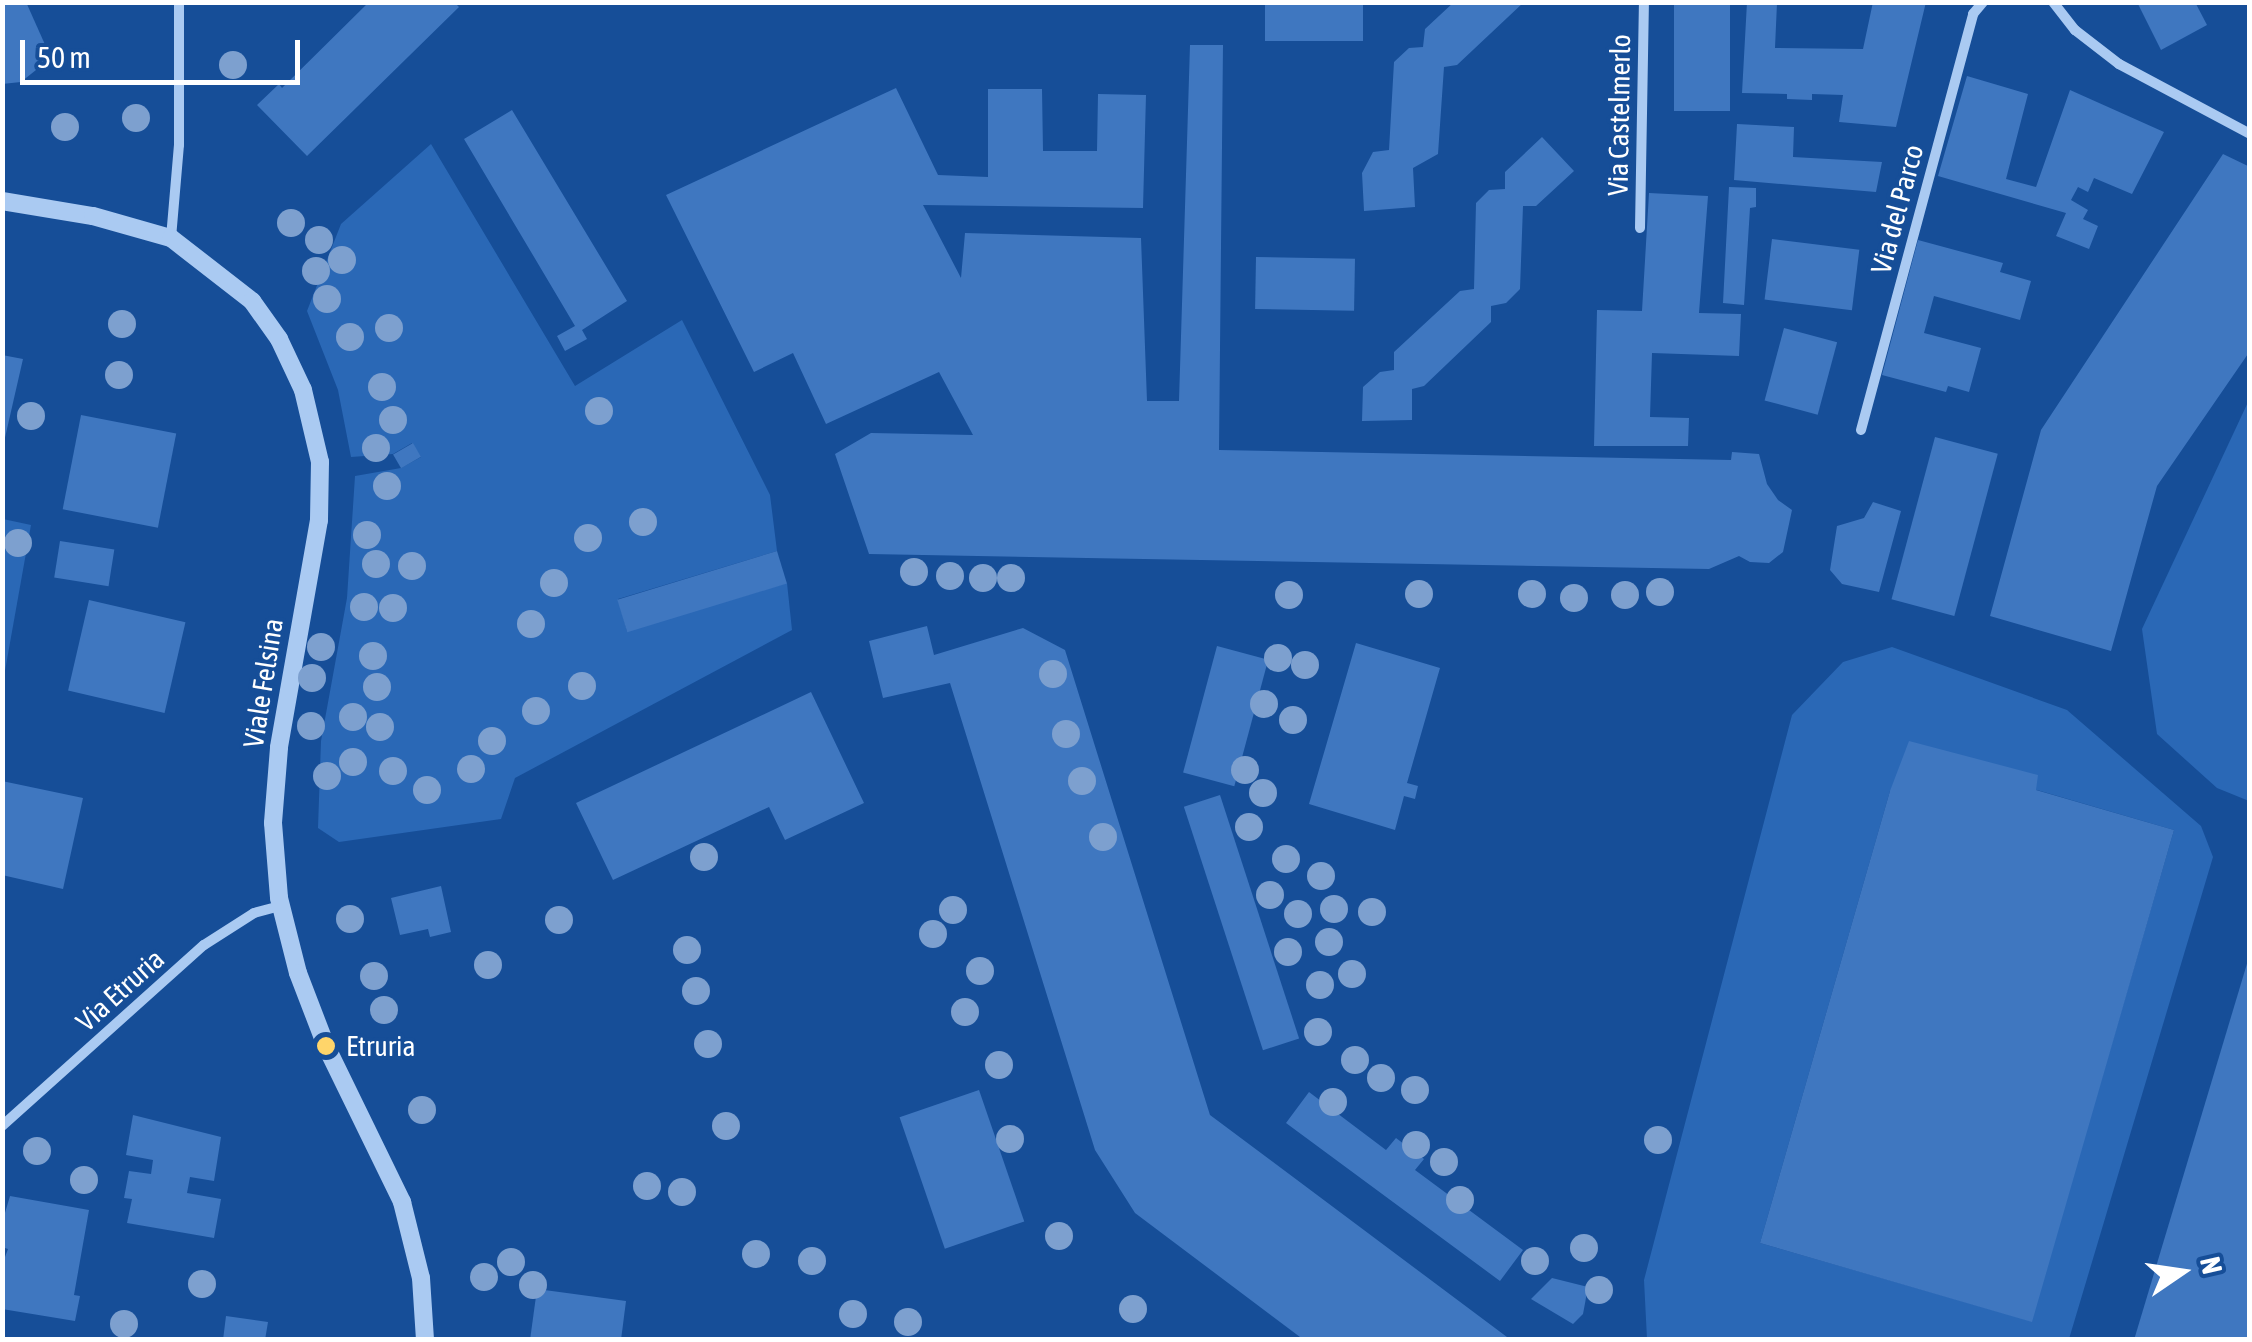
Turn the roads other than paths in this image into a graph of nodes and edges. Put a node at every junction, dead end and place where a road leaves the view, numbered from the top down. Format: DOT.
graph roads {
  1 [pos="179,2"];
  2 [pos="1644,2"];
  3 [pos="1982,2"];
  4 [pos="2053,2"];
  5 [pos="2250,134"];
  6 [pos="2,200"];
  7 [pos="1640,228"];
  8 [pos="171,238"];
  9 [pos="1861,430"];
  10 [pos="280,906"];
  11 [pos="2,1126"];
  12 [pos="425,1340"];
  1 -- 8 [label="street"];
  2 -- 7 [label="street, Via Castelmerlo"];
  3 -- 9 [label="street, Via del Parco"];
  4 -- 5 [label="street"];
  6 -- 8 [label="street, Viale Felsina"];
  8 -- 10 [label="street, Viale Felsina"];
  10 -- 11 [label="street, Via Etruria"];
  10 -- 12 [label="street, Viale Felsina"];
}
